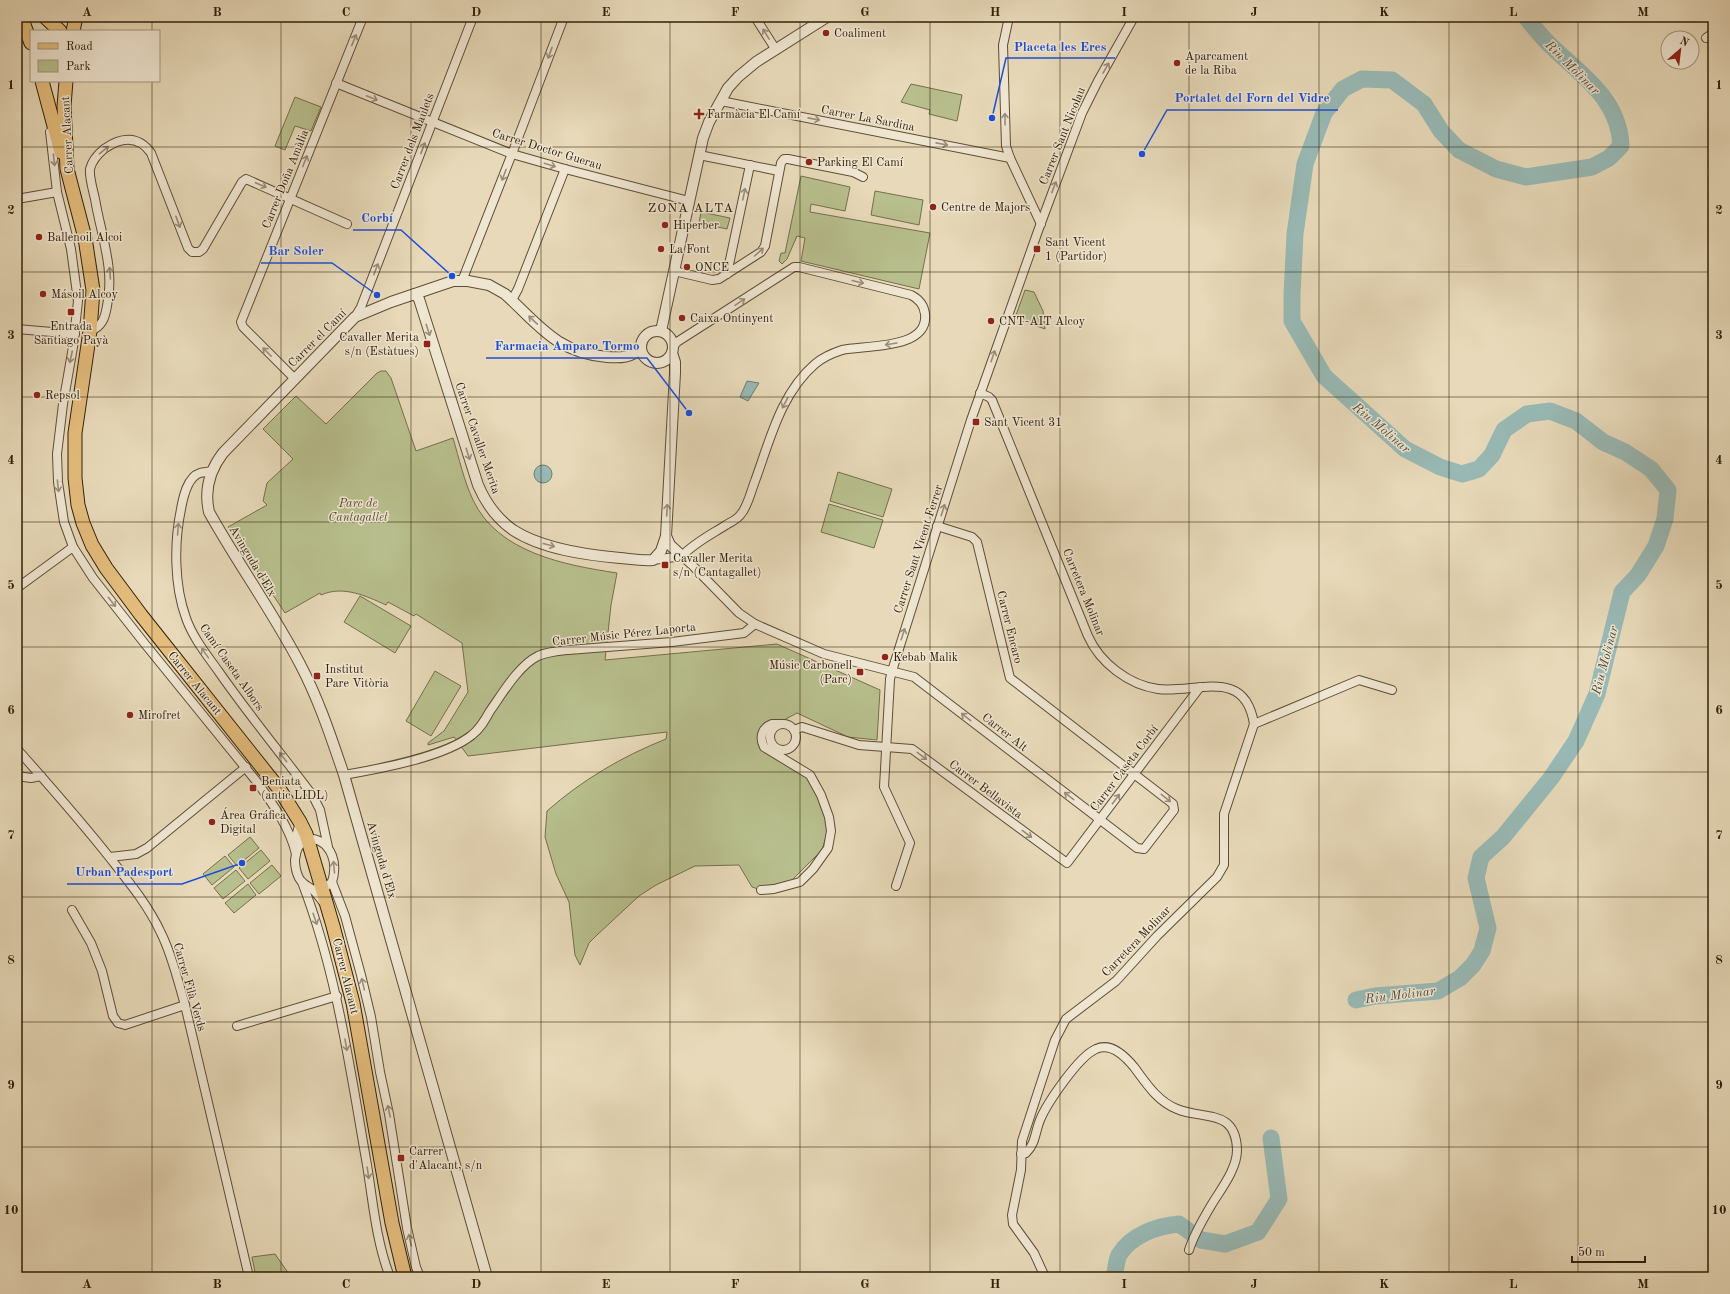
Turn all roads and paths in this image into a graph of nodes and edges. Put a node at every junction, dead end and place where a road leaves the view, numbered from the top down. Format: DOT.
graph roads {
  1 [pos="20,17"];
  2 [pos="45,17"];
  3 [pos="76,17"];
  4 [pos="363,17"];
  5 [pos="473,17"];
  6 [pos="564,17"];
  7 [pos="755,17"];
  8 [pos="827,17"];
  9 [pos="1009,17"];
  10 [pos="1134,17"];
  11 [pos="59,30"];
  12 [pos="74,30"];
  13 [pos="30,41"];
  14 [pos="776,50"];
  15 [pos="42,83"];
  16 [pos="336,83"];
  17 [pos="66,86"];
  18 [pos="721,101"];
  19 [pos="49,107"];
  20 [pos="433,122"];
  21 [pos="512,154"];
  22 [pos="699,155"];
  23 [pos="1010,158"];
  24 [pos="750,165"];
  25 [pos="67,169"];
  26 [pos="565,169"];
  27 [pos="779,171"];
  28 [pos="863,177"];
  29 [pos="57,192"];
  30 [pos="290,198"];
  31 [pos="17,199"];
  32 [pos="689,201"];
  33 [pos="347,224"];
  34 [pos="1041,224"];
  35 [pos="674,271"];
  36 [pos="727,274"];
  37 [pos="462,281"];
  38 [pos="415,294"];
  39 [pos="512,300"];
  40 [pos="355,317"];
  41 [pos="17,329"];
  42 [pos="90,331"];
  43 [pos="661,332"];
  44 [pos="75,334"];
  45 [pos="641,348"];
  46 [pos="672,350"];
  47 [pos="295,379"];
  48 [pos="980,393"];
  49 [pos="212,472"];
  50 [pos="937,526"];
  51 [pos="666,536"];
  52 [pos="73,546"];
  53 [pos="682,556"];
  54 [pos="653,560"];
  55 [pos="17,588"];
  56 [pos="755,624"];
  57 [pos="892,671"];
  58 [pos="1200,686"];
  59 [pos="1392,690"];
  60 [pos="782,724"];
  61 [pos="1254,724"];
  62 [pos="794,730"];
  63 [pos="886,747"];
  64 [pos="17,749"];
  65 [pos="246,768"];
  66 [pos="1135,774"];
  67 [pos="344,775"];
  68 [pos="17,776"];
  69 [pos="41,776"];
  70 [pos="1100,820"];
  71 [pos="300,822"];
  72 [pos="313,840"];
  73 [pos="328,848"];
  74 [pos="296,852"];
  75 [pos="110,857"];
  76 [pos="1067,864"];
  77 [pos="302,882"];
  78 [pos="896,886"];
  79 [pos="322,887"];
  80 [pos="761,890"];
  81 [pos="72,910"];
  82 [pos="337,996"];
  83 [pos="185,1005"];
  84 [pos="237,1026"];
  85 [pos="1021,1154"];
  86 [pos="1189,1250"];
  87 [pos="418,1275"];
  88 [pos="249,1277"];
  89 [pos="390,1277"];
  90 [pos="405,1277"];
  91 [pos="487,1277"];
  92 [pos="1045,1277"];
  1 -- 13 [label="main road"];
  2 -- 11 [label="main road"];
  3 -- 12 [label="main road"];
  16 -- 4 [label="street, Carrer Doña Amàlia, one-way"];
  5 -- 20 [label="street, Carrer dels Maulets"];
  6 -- 21 [label="street, one-way"];
  14 -- 7 [label="street, one-way"];
  8 -- 14 [label="street"];
  23 -- 9 [label="street, one-way"];
  34 -- 10 [label="street, Carrer Sant Nicolau, one-way"];
  14 -- 18 [label="street"];
  15 -- 17 [label="main road"];
  15 -- 19 [label="main road"];
  16 -- 20 [label="street, Carrer Doctor Guerau, one-way"];
  30 -- 16 [label="street, Carrer Doña Amàlia, one-way"];
  17 -- 25 [label="main road, Carrer Alacant"];
  18 -- 22 [label="street"];
  18 -- 23 [label="street, Carrer La Sardina, one-way"];
  19 -- 25 [label="main road"];
  19 -- 29 [label="street, Carrer Alacant, one-way"];
  20 -- 21 [label="street, Carrer Doctor Guerau"];
  40 -- 20 [label="street, Carrer dels Maulets, one-way"];
  21 -- 26 [label="street, Carrer Doctor Guerau, one-way"];
  21 -- 37 [label="street, one-way"];
  22 -- 24 [label="street"];
  22 -- 32 [label="street"];
  23 -- 34 [label="street"];
  24 -- 27 [label="street"];
  36 -- 24 [label="street, one-way"];
  25 -- 42 [label="main road, Carrer Alacant"];
  26 -- 32 [label="street, Carrer Doctor Guerau"];
  26 -- 39 [label="street"];
  27 -- 28 [label="street"];
  36 -- 27 [label="street, one-way"];
  29 -- 31 [label="street"];
  29 -- 44 [label="street, Carrer Alacant"];
  30 -- 33 [label="street"];
  42 -- 30 [label="street, one-way"];
  47 -- 30 [label="street, Carrer Doña Amàlia, one-way"];
  32 -- 35 [label="street"];
  48 -- 34 [label="street, Carrer Sant Vicent Ferrer, one-way"];
  35 -- 36 [label="street"];
  35 -- 43 [label="street"];
  37 -- 38 [label="street, Carrer el Camí"];
  37 -- 39 [label="street, Carrer el Camí"];
  38 -- 40 [label="street, Carrer el Camí"];
  38 -- 54 [label="street, Carrer Cavaller Merita, one-way"];
  45 -- 39 [label="street, Carrer el Camí, one-way"];
  40 -- 47 [label="street, Carrer el Camí"];
  41 -- 44 [label="street"];
  42 -- 71 [label="main road, Carrer Alacant"];
  43 -- 45 [label="street"];
  43 -- 46 [label="street"];
  44 -- 52 [label="street, Carrer Alacant, one-way"];
  45 -- 46 [label="street"];
  51 -- 46 [label="street, one-way"];
  46 -- 53 [label="street, one-way"];
  47 -- 49 [label="street, Carrer el Camí"];
  50 -- 48 [label="street, Carrer Sant Vicent Ferrer, one-way"];
  48 -- 58 [label="street, Carretera Molinar"];
  49 -- 67 [label="street, Avinguda d'Elx"];
  73 -- 49 [label="street, Camí Caseta Albors, one-way"];
  57 -- 50 [label="street, Carrer Sant Vicent Ferrer, one-way"];
  50 -- 66 [label="street, Carrer Encaro"];
  51 -- 53 [label="street"];
  51 -- 54 [label="street"];
  52 -- 55 [label="street"];
  52 -- 65 [label="street, Carrer Alacant, one-way"];
  53 -- 54 [label="street, Carrer Cavaller Merita"];
  53 -- 56 [label="street, Carrer Alt"];
  56 -- 57 [label="street, Carrer Alt"];
  56 -- 67 [label="street, Carrer Músic Pérez Laporta"];
  57 -- 63 [label="street, Carrer Sant Vicent Ferrer"];
  70 -- 57 [label="street, Carrer Alt, one-way"];
  58 -- 61 [label="street, Carretera Molinar"];
  58 -- 66 [label="street, Carrer Caseta Corbí"];
  59 -- 61 [label="street"];
  60 -- 62 [label="street"];
  60 -- 62 [label="street"];
  60 -- 80 [label="street"];
  61 -- 85 [label="street, Carretera Molinar"];
  62 -- 63 [label="street, Carrer Bellavista"];
  63 -- 76 [label="street, Carrer Bellavista, one-way"];
  63 -- 78 [label="street, Carrer Sant Vicent Ferrer"];
  64 -- 69 [label="street, Carrer Filà Verds"];
  65 -- 74 [label="street, Carrer Alacant"];
  65 -- 75 [label="street"];
  70 -- 66 [label="street, Carrer Caseta Corbí, one-way"];
  66 -- 70 [label="street, Carrer Alt, one-way"];
  67 -- 91 [label="street, Avinguda d'Elx"];
  68 -- 69 [label="street"];
  69 -- 75 [label="street, Carrer Filà Verds"];
  70 -- 76 [label="street, Carrer Caseta Corbí"];
  71 -- 72 [label="main road, Carrer Alacant"];
  71 -- 74 [label="street"];
  72 -- 73 [label="street"];
  72 -- 74 [label="street"];
  72 -- 79 [label="main road, Carrer Alacant"];
  79 -- 73 [label="street, Camí Caseta Albors, one-way"];
  74 -- 77 [label="street, Carrer Alacant"];
  75 -- 83 [label="street, Carrer Filà Verds"];
  77 -- 79 [label="street"];
  77 -- 82 [label="street, Carrer Alacant, one-way"];
  87 -- 79 [label="street, Carrer Alacant, one-way"];
  79 -- 90 [label="main road, Carrer Alacant"];
  81 -- 83 [label="street"];
  82 -- 84 [label="street"];
  82 -- 89 [label="street, Carrer Alacant, one-way"];
  83 -- 88 [label="street, Carrer Filà Verds"];
  85 -- 86 [label="street"];
  85 -- 92 [label="street, Carretera Molinar"];
}
